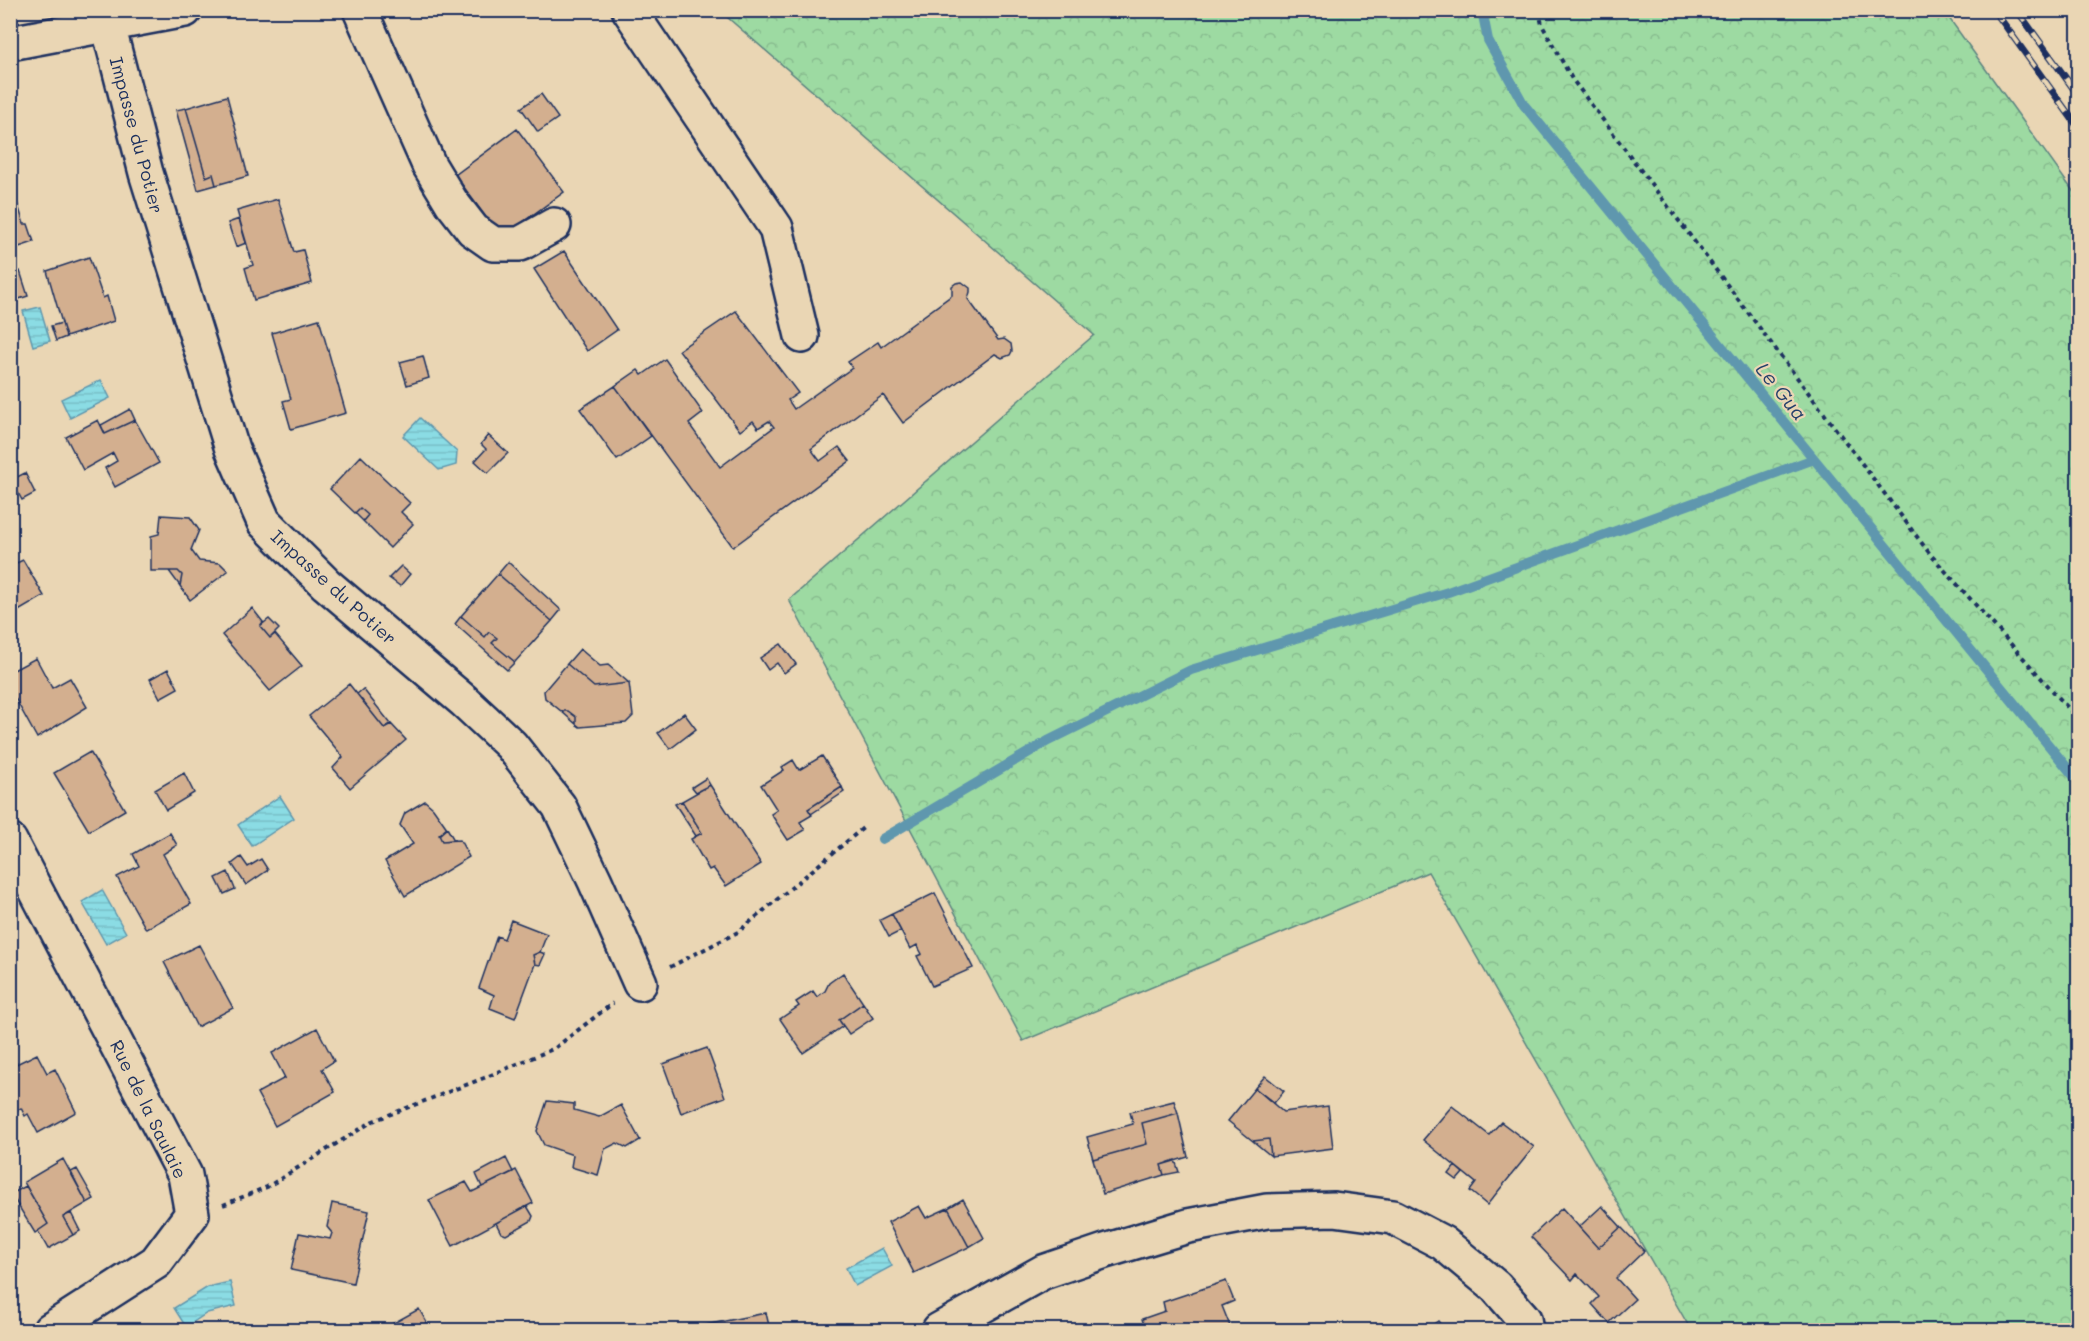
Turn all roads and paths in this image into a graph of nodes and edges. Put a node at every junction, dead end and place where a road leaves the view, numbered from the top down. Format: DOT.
graph roads {
  1 [pos="185,10"];
  2 [pos="360,10"];
  3 [pos="629,10"];
  4 [pos="1539,10"];
  5 [pos="108,25"];
  6 [pos="10,44"];
  7 [pos="554,225"];
  8 [pos="802,336"];
  9 [pos="2079,719"];
  10 [pos="863,828"];
  11 [pos="10,841"];
  12 [pos="640,983"];
  13 [pos="192,1214"];
  14 [pos="50,1330"];
  15 [pos="939,1330"];
  16 [pos="1526,1330"];
  1 -- 5 [label="street"];
  2 -- 7 [label="street"];
  3 -- 8 [label="street"];
  4 -- 9 [label="path"];
  5 -- 6 [label="street"];
  5 -- 12 [label="street, Impasse du Potier"];
  10 -- 12 [label="path"];
  11 -- 13 [label="street, Rue de la Saulaie"];
  12 -- 13 [label="path"];
  13 -- 14 [label="street"];
  15 -- 16 [label="street"];
}
